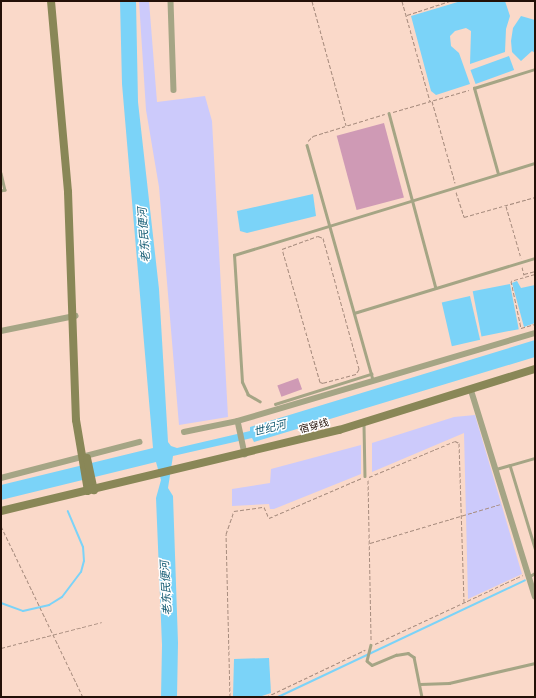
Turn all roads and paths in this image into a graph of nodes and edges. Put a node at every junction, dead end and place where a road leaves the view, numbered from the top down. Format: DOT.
graph roads {
  1 [pos="51,1"];
  2 [pos="55,1"];
  3 [pos="171,1"];
  4 [pos="312,1"];
  5 [pos="402,1"];
  6 [pos="450,1"];
  7 [pos="406,15"];
  8 [pos="535,69"];
  9 [pos="174,90"];
  10 [pos="389,113"];
  11 [pos="346,126"];
  12 [pos="307,146"];
  13 [pos="535,163"];
  14 [pos="1,173"];
  15 [pos="498,174"];
  16 [pos="455,187"];
  17 [pos="1,191"];
  18 [pos="535,197"];
  19 [pos="412,200"];
  20 [pos="506,205"];
  21 [pos="330,225"];
  22 [pos="535,258"];
  23 [pos="521,262"];
  24 [pos="535,272"];
  25 [pos="524,275"];
  26 [pos="436,288"];
  27 [pos="354,313"];
  28 [pos="74,316"];
  29 [pos="535,324"];
  30 [pos="1,331"];
  31 [pos="535,333"];
  32 [pos="535,369"];
  33 [pos="371,374"];
  34 [pos="373,381"];
  35 [pos="329,382"];
  36 [pos="330,387"];
  37 [pos="471,389"];
  38 [pos="260,402"];
  39 [pos="275,404"];
  40 [pos="364,422"];
  41 [pos="238,424"];
  42 [pos="184,432"];
  43 [pos="139,442"];
  44 [pos="244,451"];
  45 [pos="535,458"];
  46 [pos="85,459"];
  47 [pos="510,465"];
  48 [pos="496,469"];
  49 [pos="366,477"];
  50 [pos="1,478"];
  51 [pos="90,487"];
  52 [pos="506,502"];
  53 [pos="1,511"];
  54 [pos="461,514"];
  55 [pos="1,526"];
  56 [pos="369,543"];
  57 [pos="535,548"];
  58 [pos="535,573"];
  59 [pos="529,575"];
  60 [pos="535,596"];
  61 [pos="464,602"];
  62 [pos="102,622"];
  63 [pos="53,634"];
  64 [pos="371,644"];
  65 [pos="1,648"];
  66 [pos="535,663"];
  67 [pos="420,684"];
  68 [pos="83,697"];
  69 [pos="230,697"];
  70 [pos="266,697"];
  71 [pos="422,697"];
  1 -- 28 [label="street"];
  2 -- 28 [label="street"];
  3 -- 9 [label="street"];
  4 -- 11 [label="path"];
  5 -- 7 [label="path"];
  6 -- 7 [label="path"];
  7 -- 16 [label="path"];
  8 -- 15 [label="lane"];
  10 -- 19 [label="lane"];
  12 -- 21 [label="lane"];
  13 -- 15 [label="lane"];
  14 -- 17 [label="lane"];
  15 -- 16 [label="lane"];
  16 -- 19 [label="lane"];
  16 -- 20 [label="path"];
  18 -- 20 [label="path"];
  19 -- 21 [label="lane"];
  19 -- 26 [label="lane"];
  20 -- 23 [label="path"];
  21 -- 27 [label="lane"];
  21 -- 38 [label="lane"];
  22 -- 23 [label="lane"];
  23 -- 25 [label="path"];
  23 -- 26 [label="lane"];
  24 -- 25 [label="path"];
  25 -- 29 [label="path"];
  26 -- 27 [label="lane"];
  27 -- 33 [label="lane"];
  28 -- 30 [label="street"];
  28 -- 46 [label="street"];
  31 -- 34 [label="street"];
  32 -- 37 [label="street, 宿穿线"];
  33 -- 34 [label="lane"];
  33 -- 36 [label="lane"];
  34 -- 41 [label="street"];
  35 -- 35 [label="path"];
  35 -- 36 [label="lane"];
  36 -- 39 [label="lane"];
  37 -- 40 [label="street, 宿穿线"];
  37 -- 48 [label="street"];
  40 -- 44 [label="street, 宿穿线"];
  40 -- 49 [label="lane"];
  41 -- 42 [label="street"];
  41 -- 44 [label="street"];
  43 -- 46 [label="street"];
  44 -- 51 [label="street, 宿穿线"];
  45 -- 47 [label="lane"];
  46 -- 50 [label="street"];
  46 -- 51 [label="street"];
  47 -- 48 [label="lane"];
  47 -- 57 [label="lane"];
  48 -- 52 [label="street"];
  49 -- 54 [label="path"];
  49 -- 56 [label="path"];
  49 -- 69 [label="path"];
  51 -- 53 [label="street, 宿穿线"];
  52 -- 54 [label="path"];
  52 -- 59 [label="street"];
  54 -- 56 [label="path"];
  54 -- 61 [label="path"];
  55 -- 63 [label="path"];
  56 -- 64 [label="path"];
  58 -- 59 [label="lane"];
  59 -- 60 [label="street"];
  59 -- 61 [label="path"];
  61 -- 64 [label="path"];
  62 -- 63 [label="path"];
  63 -- 65 [label="path"];
  63 -- 68 [label="path"];
  64 -- 67 [label="lane"];
  64 -- 70 [label="path"];
  66 -- 67 [label="lane"];
  67 -- 71 [label="lane"];
}
